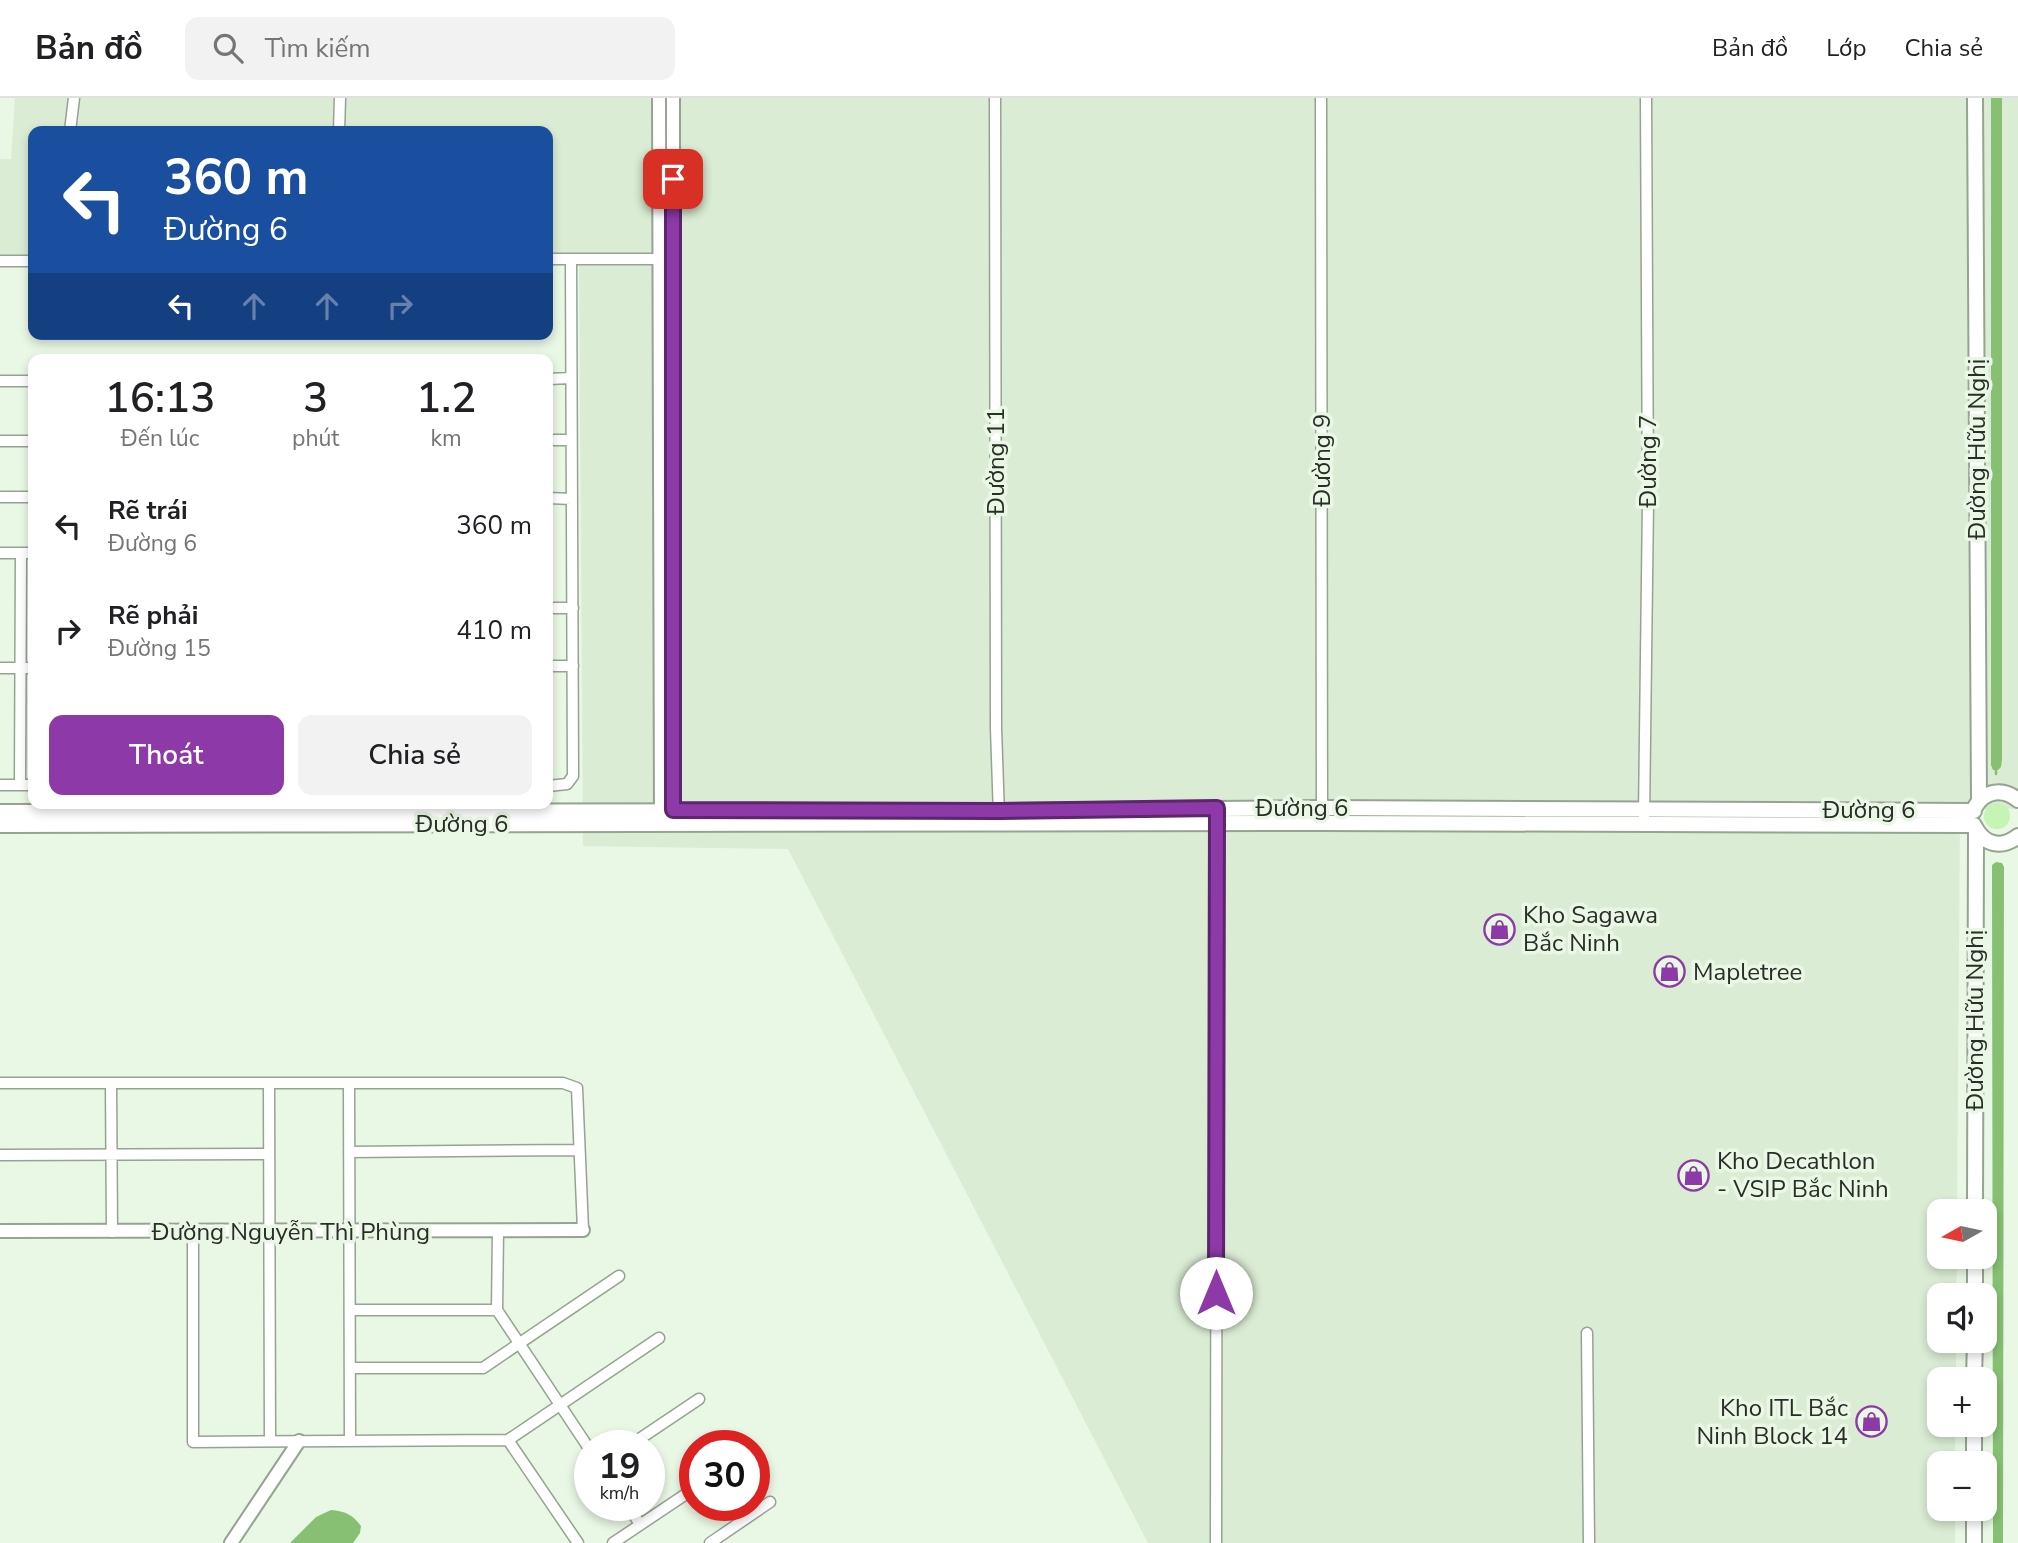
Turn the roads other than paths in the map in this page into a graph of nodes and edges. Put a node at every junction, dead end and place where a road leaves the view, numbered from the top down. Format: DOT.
graph roads {
  1 [pos="74,98"];
  2 [pos="340,98"];
  3 [pos="659,98"];
  4 [pos="673,98"];
  5 [pos="995,98"];
  6 [pos="1321,98"];
  7 [pos="1646,98"];
  8 [pos="1975,98"];
  9 [pos="71,126"];
  10 [pos="339,126"];
  11 [pos="553,259"];
  12 [pos="571,259"];
  13 [pos="673,259"];
  14 [pos="660,260"];
  15 [pos="0,261"];
  16 [pos="28,261"];
  17 [pos="571,378"];
  18 [pos="553,379"];
  19 [pos="0,381"];
  20 [pos="28,381"];
  21 [pos="553,440"];
  22 [pos="571,440"];
  23 [pos="0,441"];
  24 [pos="28,441"];
  25 [pos="0,497"];
  26 [pos="28,497"];
  27 [pos="553,498"];
  28 [pos="572,499"];
  29 [pos="0,553"];
  30 [pos="20,553"];
  31 [pos="28,553"];
  32 [pos="553,608"];
  33 [pos="573,608"];
  34 [pos="667,624"];
  35 [pos="553,666"];
  36 [pos="573,666"];
  37 [pos="0,668"];
  38 [pos="19,668"];
  39 [pos="28,668"];
  40 [pos="0,785"];
  41 [pos="20,785"];
  42 [pos="28,785"];
  43 [pos="553,785"];
  44 [pos="2018,800"];
  45 [pos="0,811"];
  46 [pos="133,813"];
  47 [pos="1322,815"];
  48 [pos="667,816"];
  49 [pos="1217,816"];
  50 [pos="1644,816"];
  51 [pos="999,817"];
  52 [pos="1976,817"];
  53 [pos="0,825"];
  54 [pos="2018,836"];
  55 [pos="0,1083"];
  56 [pos="111,1083"];
  57 [pos="268,1083"];
  58 [pos="349,1083"];
  59 [pos="579,1150"];
  60 [pos="349,1153"];
  61 [pos="269,1154"];
  62 [pos="0,1155"];
  63 [pos="113,1156"];
  64 [pos="1975,1199"];
  65 [pos="583,1230"];
  66 [pos="0,1231"];
  67 [pos="269,1231"];
  68 [pos="498,1231"];
  69 [pos="112,1232"];
  70 [pos="193,1232"];
  71 [pos="349,1232"];
  72 [pos="619,1276"];
  73 [pos="350,1310"];
  74 [pos="497,1310"];
  75 [pos="1587,1333"];
  76 [pos="659,1338"];
  77 [pos="519,1344"];
  78 [pos="351,1368"];
  79 [pos="699,1399"];
  80 [pos="560,1405"];
  81 [pos="577,1430"];
  82 [pos="653,1430"];
  83 [pos="508,1440"];
  84 [pos="270,1441"];
  85 [pos="299,1441"];
  86 [pos="350,1441"];
  87 [pos="679,1498"];
  88 [pos="771,1502"];
  89 [pos="638,1521"];
  90 [pos="1974,1521"];
  91 [pos="640,1524"];
  92 [pos="231,1543"];
  93 [pos="578,1543"];
  94 [pos="613,1543"];
  95 [pos="710,1543"];
  96 [pos="1216,1543"];
  97 [pos="1589,1543"];
  98 [pos="1974,1543"];
  1 -- 9 [label="street"];
  2 -- 10 [label="street"];
  3 -- 14 [label="street"];
  4 -- 13 [label="street"];
  5 -- 51 [label="street, Đường 11"];
  6 -- 47 [label="street, Đường 9"];
  7 -- 50 [label="street, Đường 7"];
  8 -- 52 [label="main road, Đường Hữu Nghị"];
  11 -- 12 [label="street"];
  12 -- 14 [label="street"];
  12 -- 17 [label="street"];
  13 -- 14 [label="street"];
  13 -- 34 [label="street"];
  14 -- 34 [label="street"];
  15 -- 16 [label="street"];
  17 -- 18 [label="street"];
  17 -- 22 [label="street"];
  19 -- 20 [label="street"];
  21 -- 22 [label="street"];
  22 -- 28 [label="street"];
  23 -- 24 [label="street"];
  25 -- 26 [label="street"];
  27 -- 28 [label="street"];
  28 -- 33 [label="street"];
  29 -- 30 [label="street"];
  30 -- 31 [label="street"];
  30 -- 38 [label="street"];
  32 -- 33 [label="street"];
  33 -- 36 [label="street"];
  34 -- 48 [label="street"];
  35 -- 36 [label="street"];
  36 -- 43 [label="street"];
  37 -- 38 [label="street"];
  38 -- 39 [label="street"];
  38 -- 41 [label="street"];
  40 -- 41 [label="street"];
  41 -- 42 [label="street"];
  44 -- 52 [label="main road"];
  45 -- 46 [label="main road, Đường 6"];
  46 -- 48 [label="main road, Đường 6"];
  46 -- 53 [label="main road, Đường 6"];
  47 -- 49 [label="main road, Đường 6"];
  47 -- 50 [label="main road, Đường 6"];
  48 -- 51 [label="main road, Đường 6"];
  49 -- 51 [label="main road, Đường 6"];
  49 -- 96 [label="street"];
  50 -- 52 [label="main road, Đường 6"];
  52 -- 54 [label="main road"];
  52 -- 64 [label="main road, Đường Hữu Nghị"];
  55 -- 56 [label="street"];
  56 -- 57 [label="street"];
  56 -- 63 [label="street"];
  57 -- 58 [label="street"];
  57 -- 61 [label="street"];
  58 -- 59 [label="street"];
  58 -- 60 [label="street"];
  59 -- 60 [label="street"];
  59 -- 65 [label="street"];
  60 -- 71 [label="street"];
  61 -- 63 [label="street"];
  61 -- 67 [label="street"];
  62 -- 63 [label="street"];
  63 -- 69 [label="street"];
  65 -- 68 [label="street, Đường Nguyễn Thì Phùng"];
  66 -- 69 [label="street, Đường Nguyễn Thì Phùng"];
  67 -- 70 [label="street, Đường Nguyễn Thì Phùng"];
  67 -- 71 [label="street, Đường Nguyễn Thì Phùng"];
  67 -- 84 [label="street"];
  68 -- 71 [label="street, Đường Nguyễn Thì Phùng"];
  68 -- 74 [label="street"];
  69 -- 70 [label="street, Đường Nguyễn Thì Phùng"];
  70 -- 84 [label="street"];
  71 -- 73 [label="street"];
  72 -- 77 [label="street"];
  73 -- 74 [label="street"];
  73 -- 78 [label="street"];
  74 -- 77 [label="street"];
  75 -- 97 [label="street"];
  76 -- 80 [label="street"];
  77 -- 78 [label="street"];
  77 -- 80 [label="street"];
  78 -- 86 [label="street"];
  79 -- 82 [label="street"];
  80 -- 81 [label="street"];
  80 -- 83 [label="street"];
  83 -- 86 [label="street"];
  83 -- 93 [label="street"];
  84 -- 85 [label="street"];
  85 -- 86 [label="street"];
  85 -- 92 [label="street"];
  87 -- 91 [label="street"];
  88 -- 95 [label="street"];
  89 -- 91 [label="street"];
  90 -- 98 [label="main road"];
  91 -- 94 [label="street"];
}
